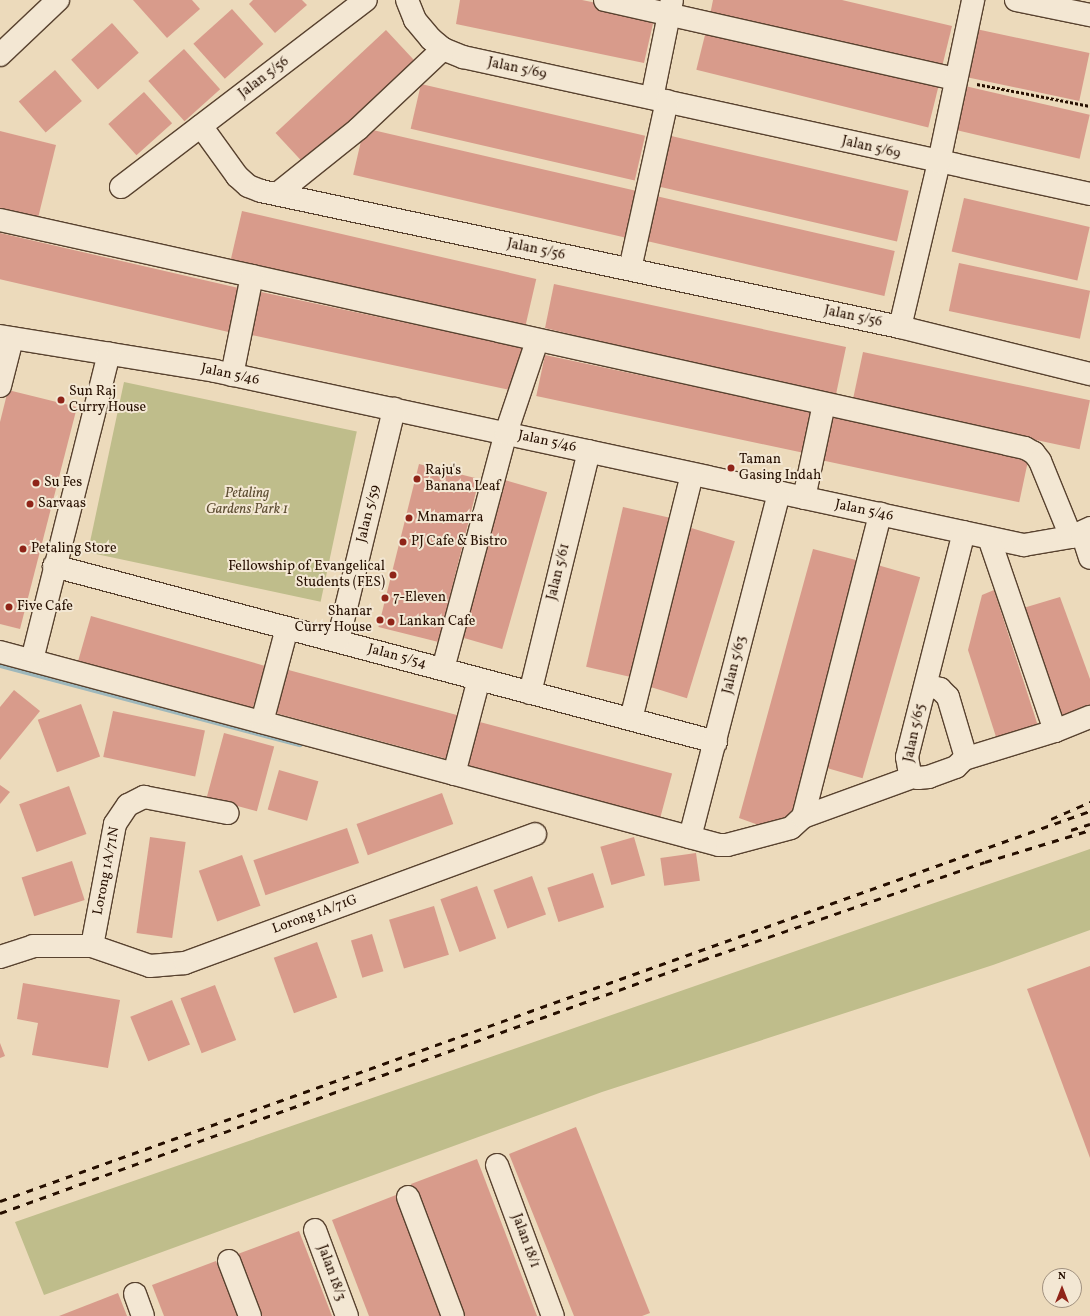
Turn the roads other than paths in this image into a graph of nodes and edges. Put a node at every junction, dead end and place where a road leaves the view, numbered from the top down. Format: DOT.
graph roads {
  1 [pos="58,0"];
  2 [pos="366,0"];
  3 [pos="407,0"];
  4 [pos="605,0"];
  5 [pos="973,0"];
  6 [pos="1016,0"];
  7 [pos="670,7"];
  8 [pos="1090,15"];
  9 [pos="443,49"];
  10 [pos="0,54"];
  11 [pos="955,79"];
  12 [pos="660,99"];
  13 [pos="201,126"];
  14 [pos="939,162"];
  15 [pos="121,187"];
  16 [pos="277,194"];
  17 [pos="1090,194"];
  18 [pos="0,220"];
  19 [pos="630,269"];
  20 [pos="252,276"];
  21 [pos="900,327"];
  22 [pos="6,337"];
  23 [pos="537,340"];
  24 [pos="109,354"];
  25 [pos="1090,374"];
  26 [pos="232,375"];
  27 [pos="0,386"];
  28 [pos="824,404"];
  29 [pos="394,409"];
  30 [pos="506,434"];
  31 [pos="589,451"];
  32 [pos="692,474"];
  33 [pos="779,492"];
  34 [pos="804,498"];
  35 [pos="880,514"];
  36 [pos="964,532"];
  37 [pos="1081,533"];
  38 [pos="990,538"];
  39 [pos="1090,558"];
  40 [pos="54,566"];
  41 [pos="287,628"];
  42 [pos="338,641"];
  43 [pos="0,652"];
  44 [pos="32,660"];
  45 [pos="443,669"];
  46 [pos="479,679"];
  47 [pos="926,685"];
  48 [pos="530,693"];
  49 [pos="1090,717"];
  50 [pos="631,719"];
  51 [pos="262,722"];
  52 [pos="1055,730"];
  53 [pos="716,742"];
  54 [pos="964,759"];
  55 [pos="454,774"];
  56 [pos="913,777"];
  57 [pos="227,813"];
  58 [pos="803,817"];
  59 [pos="535,834"];
  60 [pos="690,837"];
  61 [pos="92,946"];
  62 [pos="0,957"];
  63 [pos="497,1165"];
  64 [pos="408,1197"];
  65 [pos="315,1230"];
  66 [pos="229,1261"];
  67 [pos="135,1294"];
  68 [pos="143,1316"];
  69 [pos="250,1316"];
  70 [pos="347,1316"];
  71 [pos="454,1316"];
  72 [pos="553,1316"];
  1 -- 10 [label="street"];
  2 -- 13 [label="street, Jalan 5/56"];
  3 -- 9 [label="street, Jalan 5/69"];
  4 -- 7 [label="street"];
  5 -- 11 [label="street, Jalan 5/56"];
  6 -- 8 [label="street"];
  7 -- 11 [label="street"];
  7 -- 12 [label="street"];
  9 -- 12 [label="street, Jalan 5/69"];
  9 -- 16 [label="street"];
  11 -- 14 [label="street, Jalan 5/56"];
  12 -- 14 [label="street, Jalan 5/69"];
  12 -- 19 [label="street"];
  13 -- 15 [label="street, Jalan 5/56"];
  13 -- 16 [label="street, Jalan 5/56"];
  14 -- 17 [label="street, Jalan 5/69"];
  14 -- 21 [label="street, Jalan 5/56"];
  16 -- 19 [label="street, Jalan 5/56"];
  18 -- 20 [label="street"];
  19 -- 21 [label="street, Jalan 5/56"];
  20 -- 23 [label="street"];
  20 -- 26 [label="street"];
  21 -- 25 [label="street, Jalan 5/56"];
  22 -- 24 [label="street, Jalan 5/46"];
  22 -- 27 [label="street"];
  23 -- 28 [label="street"];
  23 -- 30 [label="street"];
  24 -- 26 [label="street, Jalan 5/46"];
  24 -- 40 [label="street"];
  26 -- 29 [label="street, Jalan 5/46"];
  28 -- 34 [label="street"];
  28 -- 37 [label="street"];
  29 -- 30 [label="street, Jalan 5/46"];
  29 -- 42 [label="street, Jalan 5/59"];
  30 -- 31 [label="street, Jalan 5/46"];
  30 -- 45 [label="street"];
  31 -- 32 [label="street, Jalan 5/46"];
  31 -- 48 [label="street, Jalan 5/61"];
  32 -- 33 [label="street, Jalan 5/46"];
  32 -- 50 [label="street"];
  33 -- 34 [label="street, Jalan 5/46"];
  33 -- 53 [label="street, Jalan 5/63"];
  34 -- 35 [label="street, Jalan 5/46"];
  35 -- 36 [label="street, Jalan 5/46"];
  35 -- 58 [label="street"];
  36 -- 38 [label="street, Jalan 5/46"];
  36 -- 47 [label="street, Jalan 5/65"];
  37 -- 38 [label="street, Jalan 5/46"];
  37 -- 39 [label="street"];
  38 -- 52 [label="street"];
  40 -- 41 [label="street, Jalan 5/54"];
  40 -- 44 [label="street"];
  41 -- 42 [label="street, Jalan 5/54"];
  41 -- 51 [label="street"];
  42 -- 45 [label="street, Jalan 5/54"];
  43 -- 44 [label="street"];
  44 -- 51 [label="street"];
  45 -- 46 [label="street, Jalan 5/54"];
  46 -- 48 [label="street, Jalan 5/54"];
  46 -- 55 [label="street"];
  47 -- 54 [label="street, Jalan 5/65"];
  47 -- 56 [label="street, Jalan 5/65"];
  48 -- 50 [label="street, Jalan 5/54"];
  49 -- 52 [label="street"];
  50 -- 53 [label="street, Jalan 5/54"];
  51 -- 55 [label="street"];
  52 -- 54 [label="street"];
  53 -- 60 [label="street, Jalan 5/63"];
  54 -- 56 [label="street, Jalan 5/65"];
  55 -- 60 [label="street"];
  56 -- 58 [label="street"];
  57 -- 61 [label="street, Lorong 1A/71N"];
  58 -- 60 [label="street"];
  59 -- 61 [label="street, Lorong 1A/71G"];
  61 -- 62 [label="street, Lorong 1A/71G"];
  63 -- 72 [label="street, Jalan 18/1"];
  64 -- 71 [label="street"];
  65 -- 70 [label="street, Jalan 18/3"];
  66 -- 69 [label="street"];
  67 -- 68 [label="street"];
}
